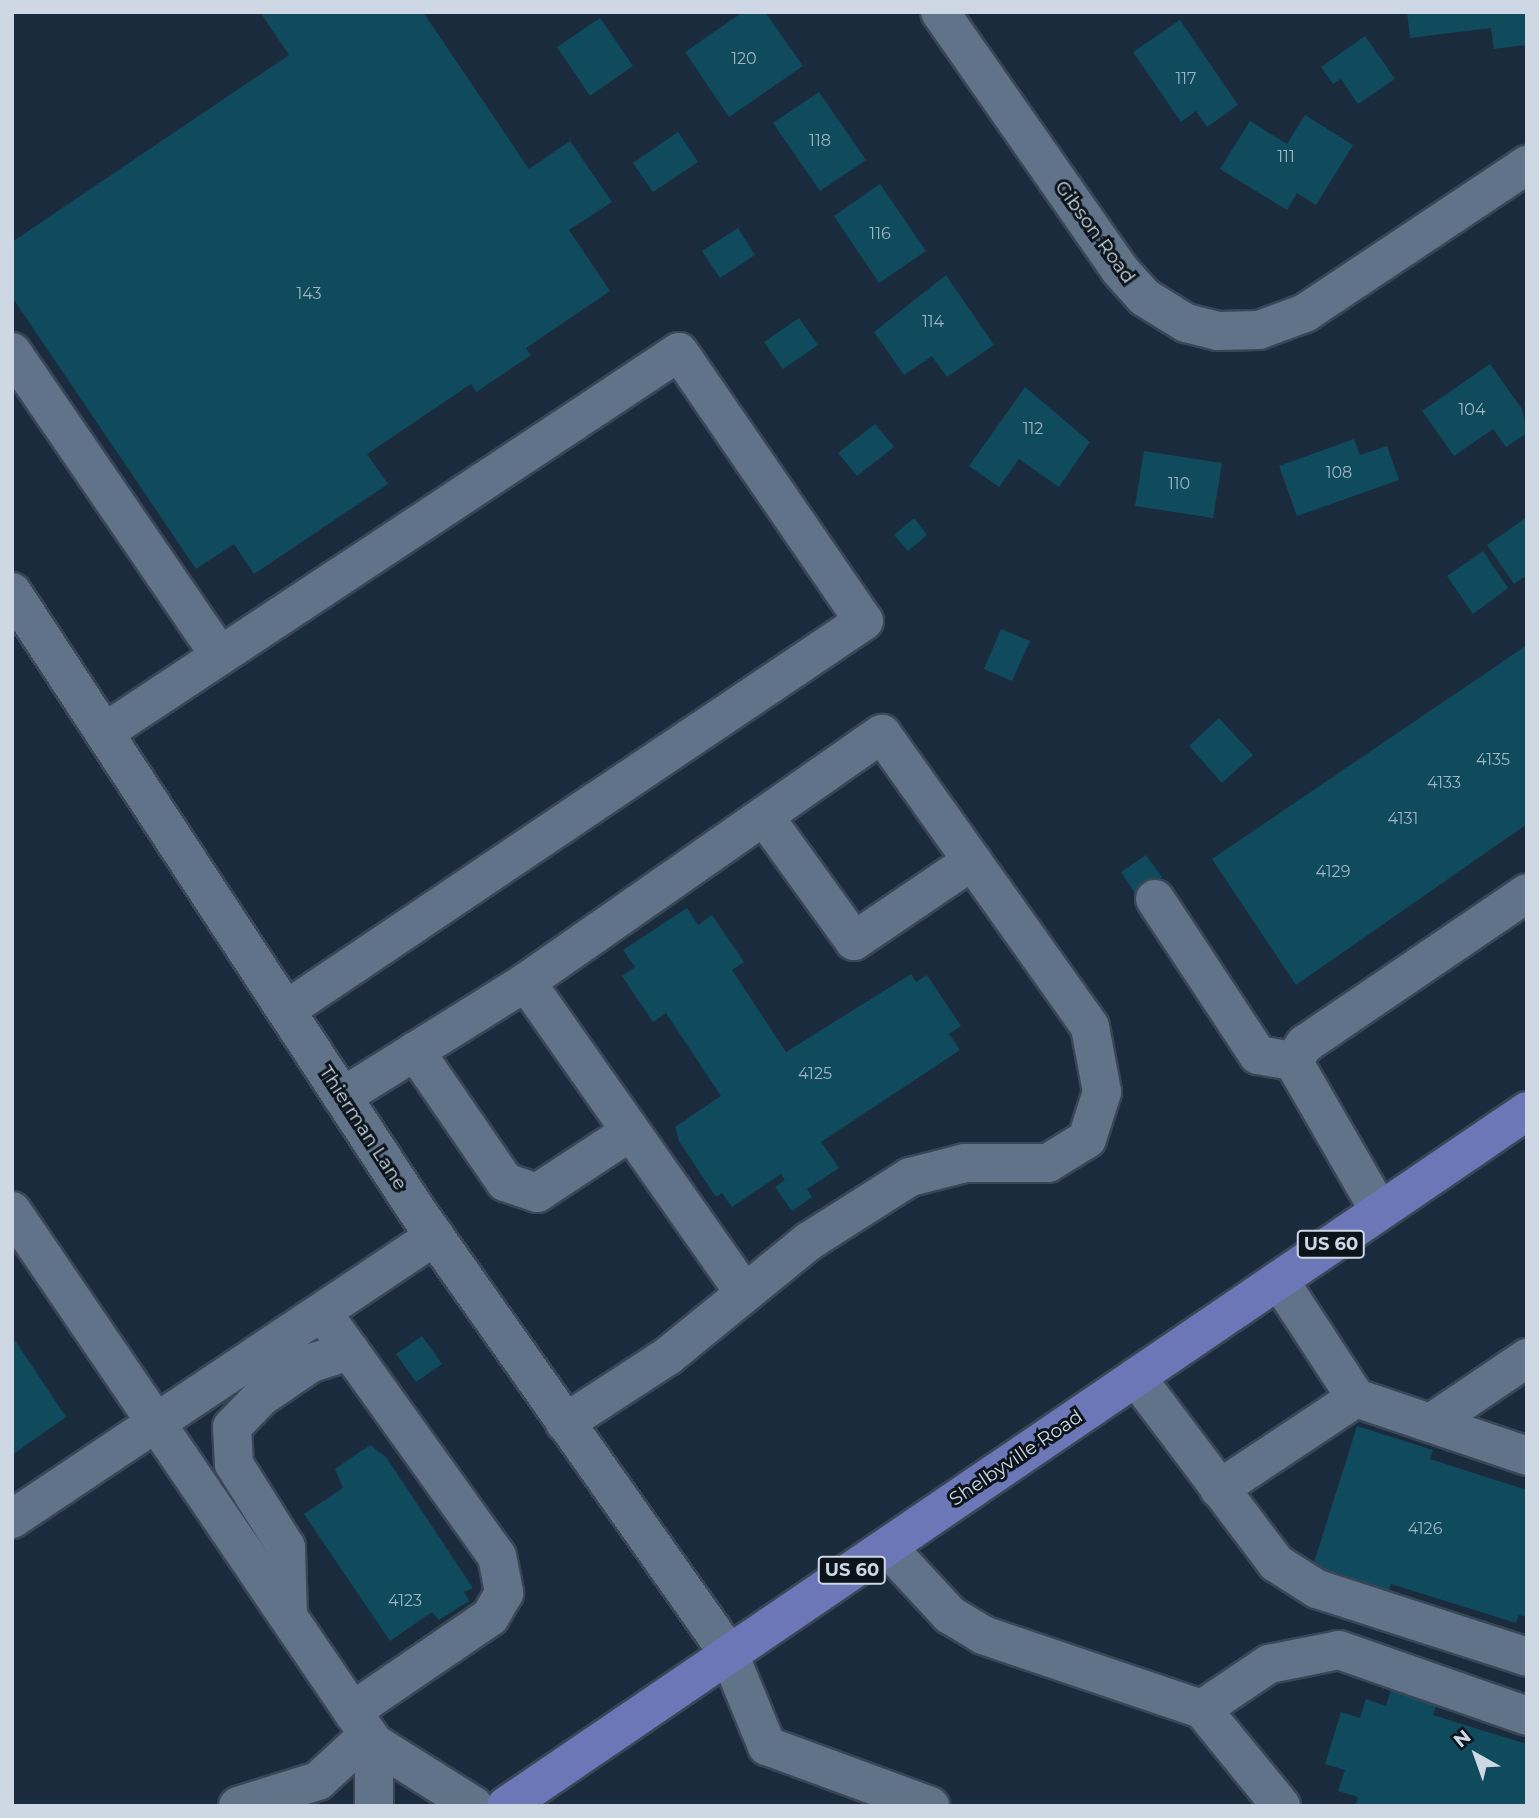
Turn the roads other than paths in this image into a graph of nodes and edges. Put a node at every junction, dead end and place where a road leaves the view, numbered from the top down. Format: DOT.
graph roads {
  1 [pos="940,12"];
  2 [pos="1527,165"];
  3 [pos="12,352"];
  4 [pos="12,592"];
  5 [pos="220,656"];
  6 [pos="104,733"];
  7 [pos="764,816"];
  8 [pos="972,861"];
  9 [pos="1527,893"];
  10 [pos="1155,899"];
  11 [pos="526,982"];
  12 [pos="286,1010"];
  13 [pos="415,1051"];
  14 [pos="1293,1060"];
  15 [pos="342,1097"];
  16 [pos="1527,1111"];
  17 [pos="630,1132"];
  18 [pos="1379,1210"];
  19 [pos="12,1212"];
  20 [pos="435,1237"];
  21 [pos="1279,1280"];
  22 [pos="743,1291"];
  23 [pos="322,1312"];
  24 [pos="350,1351"];
  25 [pos="1527,1358"];
  26 [pos="1136,1377"];
  27 [pos="1356,1398"];
  28 [pos="156,1423"];
  29 [pos="565,1423"];
  30 [pos="1431,1423"];
  31 [pos="1526,1455"];
  32 [pos="1219,1489"];
  33 [pos="12,1519"];
  34 [pos="887,1547"];
  35 [pos="288,1616"];
  36 [pos="729,1654"];
  37 [pos="1527,1657"];
  38 [pos="1202,1709"];
  39 [pos="1527,1716"];
  40 [pos="365,1729"];
  41 [pos="238,1806"];
  42 [pos="374,1806"];
  43 [pos="474,1806"];
  44 [pos="506,1806"];
  45 [pos="930,1806"];
  46 [pos="1281,1806"];
  1 -- 2 [label="street, Gibson Road"];
  3 -- 5 [label="street"];
  4 -- 6 [label="street, Thierman Lane"];
  5 -- 6 [label="street"];
  5 -- 12 [label="street"];
  6 -- 12 [label="street, Thierman Lane"];
  7 -- 8 [label="street"];
  7 -- 8 [label="street"];
  7 -- 11 [label="street"];
  8 -- 22 [label="street"];
  9 -- 14 [label="street"];
  10 -- 14 [label="street"];
  11 -- 13 [label="street"];
  11 -- 17 [label="street"];
  12 -- 15 [label="street, Thierman Lane"];
  13 -- 15 [label="street"];
  13 -- 17 [label="street"];
  14 -- 18 [label="street"];
  15 -- 20 [label="street, Thierman Lane"];
  16 -- 18 [label="main road, Shelbyville Road / US 60"];
  17 -- 22 [label="street"];
  18 -- 21 [label="main road, Shelbyville Road / US 60"];
  19 -- 28 [label="street"];
  20 -- 23 [label="street"];
  20 -- 29 [label="street, Thierman Lane"];
  21 -- 26 [label="main road, Shelbyville Road / US 60"];
  21 -- 27 [label="street"];
  22 -- 29 [label="street"];
  23 -- 24 [label="street"];
  23 -- 28 [label="street"];
  24 -- 35 [label="street"];
  24 -- 40 [label="street"];
  25 -- 30 [label="street"];
  26 -- 32 [label="street"];
  26 -- 34 [label="main road, Shelbyville Road / US 60"];
  27 -- 30 [label="street"];
  27 -- 32 [label="street"];
  28 -- 33 [label="street"];
  28 -- 35 [label="street"];
  29 -- 36 [label="street, Thierman Lane"];
  30 -- 31 [label="street"];
  32 -- 37 [label="street"];
  34 -- 36 [label="main road, Shelbyville Road / US 60"];
  34 -- 38 [label="street"];
  35 -- 40 [label="street"];
  36 -- 44 [label="main road, Shelbyville Road / US 60"];
  36 -- 45 [label="street, Thierman Lane"];
  38 -- 39 [label="street"];
  38 -- 46 [label="street"];
  40 -- 41 [label="street"];
  40 -- 42 [label="street"];
  40 -- 43 [label="street"];
}
